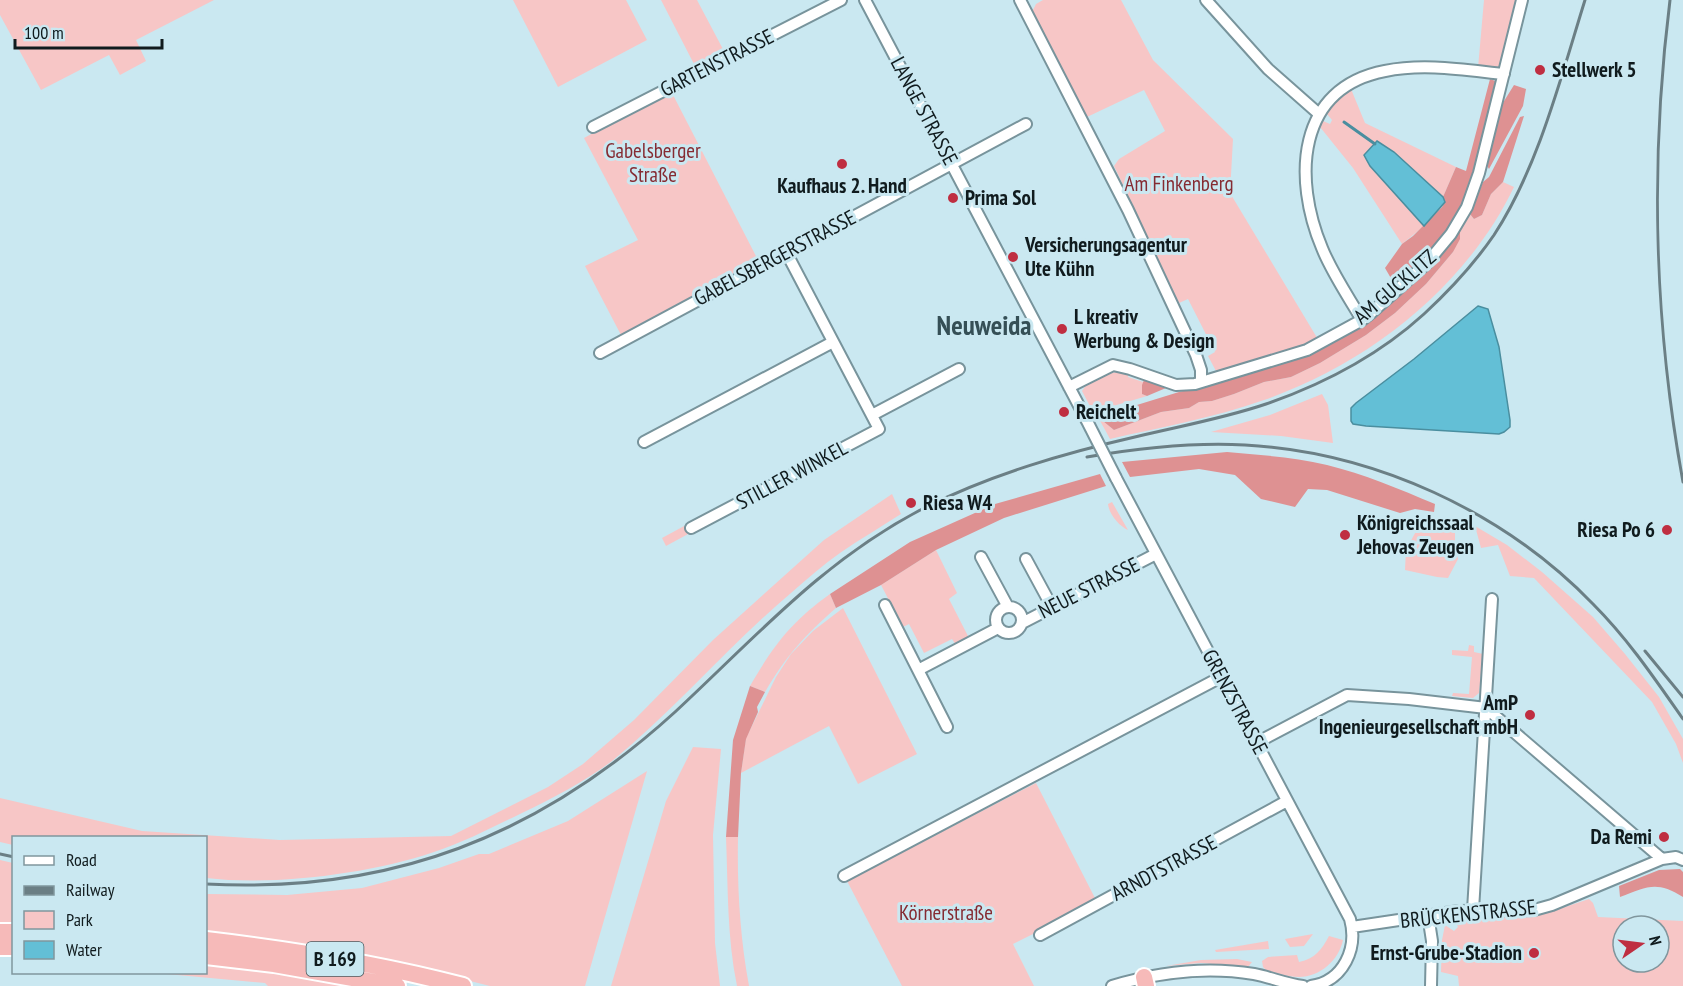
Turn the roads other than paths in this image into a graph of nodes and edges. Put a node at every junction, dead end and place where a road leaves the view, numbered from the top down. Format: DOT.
graph roads {
  1 [pos="841,0"];
  2 [pos="865,0"];
  3 [pos="1020,0"];
  4 [pos="1206,0"];
  5 [pos="1522,0"];
  6 [pos="1504,74"];
  7 [pos="1319,114"];
  8 [pos="1026,124"];
  9 [pos="593,127"];
  10 [pos="952,165"];
  11 [pos="786,252"];
  12 [pos="1362,320"];
  13 [pos="833,342"];
  14 [pos="600,353"];
  15 [pos="959,369"];
  16 [pos="1202,382"];
  17 [pos="1070,387"];
  18 [pos="872,415"];
  19 [pos="644,442"];
  20 [pos="1116,478"];
  21 [pos="691,528"];
  22 [pos="1156,554"];
  23 [pos="981,557"];
  24 [pos="1026,559"];
  25 [pos="1492,599"];
  26 [pos="885,605"];
  27 [pos="1008,607"];
  28 [pos="1052,607"];
  29 [pos="1022,623"];
  30 [pos="998,628"];
  31 [pos="918,669"];
  32 [pos="1221,676"];
  33 [pos="1486,708"];
  34 [pos="947,727"];
  35 [pos="1256,743"];
  36 [pos="1287,801"];
  37 [pos="1662,859"];
  38 [pos="1683,860"];
  39 [pos="844,876"];
  40 [pos="1473,910"];
  41 [pos="1428,915"];
  42 [pos="1352,927"];
  43 [pos="1040,935"];
  44 [pos="207,940"];
  45 [pos="207,956"];
  46 [pos="1145,982"];
  47 [pos="397,986"];
  48 [pos="463,986"];
  49 [pos="1112,986"];
  50 [pos="1303,986"];
  51 [pos="1311,986"];
  52 [pos="1431,986"];
  1 -- 9 [label="street, GARTENSTRASSE"];
  2 -- 10 [label="street, LANGE STRASSE"];
  3 -- 16 [label="street"];
  4 -- 7 [label="street"];
  5 -- 6 [label="street, AM GUCKLITZ"];
  6 -- 7 [label="street"];
  6 -- 12 [label="street, AM GUCKLITZ"];
  7 -- 12 [label="street"];
  8 -- 10 [label="street, GABELSBERGERSTRASSE"];
  10 -- 11 [label="street, GABELSBERGERSTRASSE"];
  10 -- 17 [label="street, LANGE STRASSE"];
  11 -- 13 [label="street"];
  11 -- 14 [label="street, GABELSBERGERSTRASSE"];
  12 -- 16 [label="street, AM GUCKLITZ"];
  13 -- 18 [label="street"];
  13 -- 19 [label="street"];
  15 -- 18 [label="street"];
  16 -- 17 [label="street, AM GUCKLITZ"];
  17 -- 20 [label="street, LANGE STRASSE, bridge"];
  18 -- 21 [label="street, STILLER WINKEL"];
  20 -- 22 [label="street, GRENZSTRASSE"];
  22 -- 28 [label="street, NEUE STRASSE"];
  22 -- 32 [label="street, GRENZSTRASSE"];
  23 -- 27 [label="street, NEUE STRASSE"];
  24 -- 28 [label="street"];
  25 -- 33 [label="street"];
  26 -- 31 [label="street"];
  27 -- 29 [label="street"];
  27 -- 30 [label="street"];
  28 -- 29 [label="street, NEUE STRASSE"];
  29 -- 30 [label="street"];
  30 -- 31 [label="street"];
  31 -- 34 [label="street"];
  32 -- 35 [label="street, GRENZSTRASSE"];
  32 -- 39 [label="street"];
  33 -- 35 [label="street"];
  33 -- 37 [label="street"];
  33 -- 40 [label="street"];
  35 -- 36 [label="street, GRENZSTRASSE"];
  36 -- 42 [label="street, GRENZSTRASSE"];
  36 -- 43 [label="street, ARNDTSTRASSE"];
  37 -- 38 [label="street, BRÜCKENSTRASSE"];
  37 -- 40 [label="street, BRÜCKENSTRASSE"];
  40 -- 41 [label="street, BRÜCKENSTRASSE"];
  41 -- 42 [label="street, BRÜCKENSTRASSE"];
  41 -- 52 [label="street"];
  42 -- 51 [label="street"];
  44 -- 48 [label="highway, B 169"];
  45 -- 47 [label="highway, B 169"];
  46 -- 49 [label="street"];
  46 -- 50 [label="street"];
}
